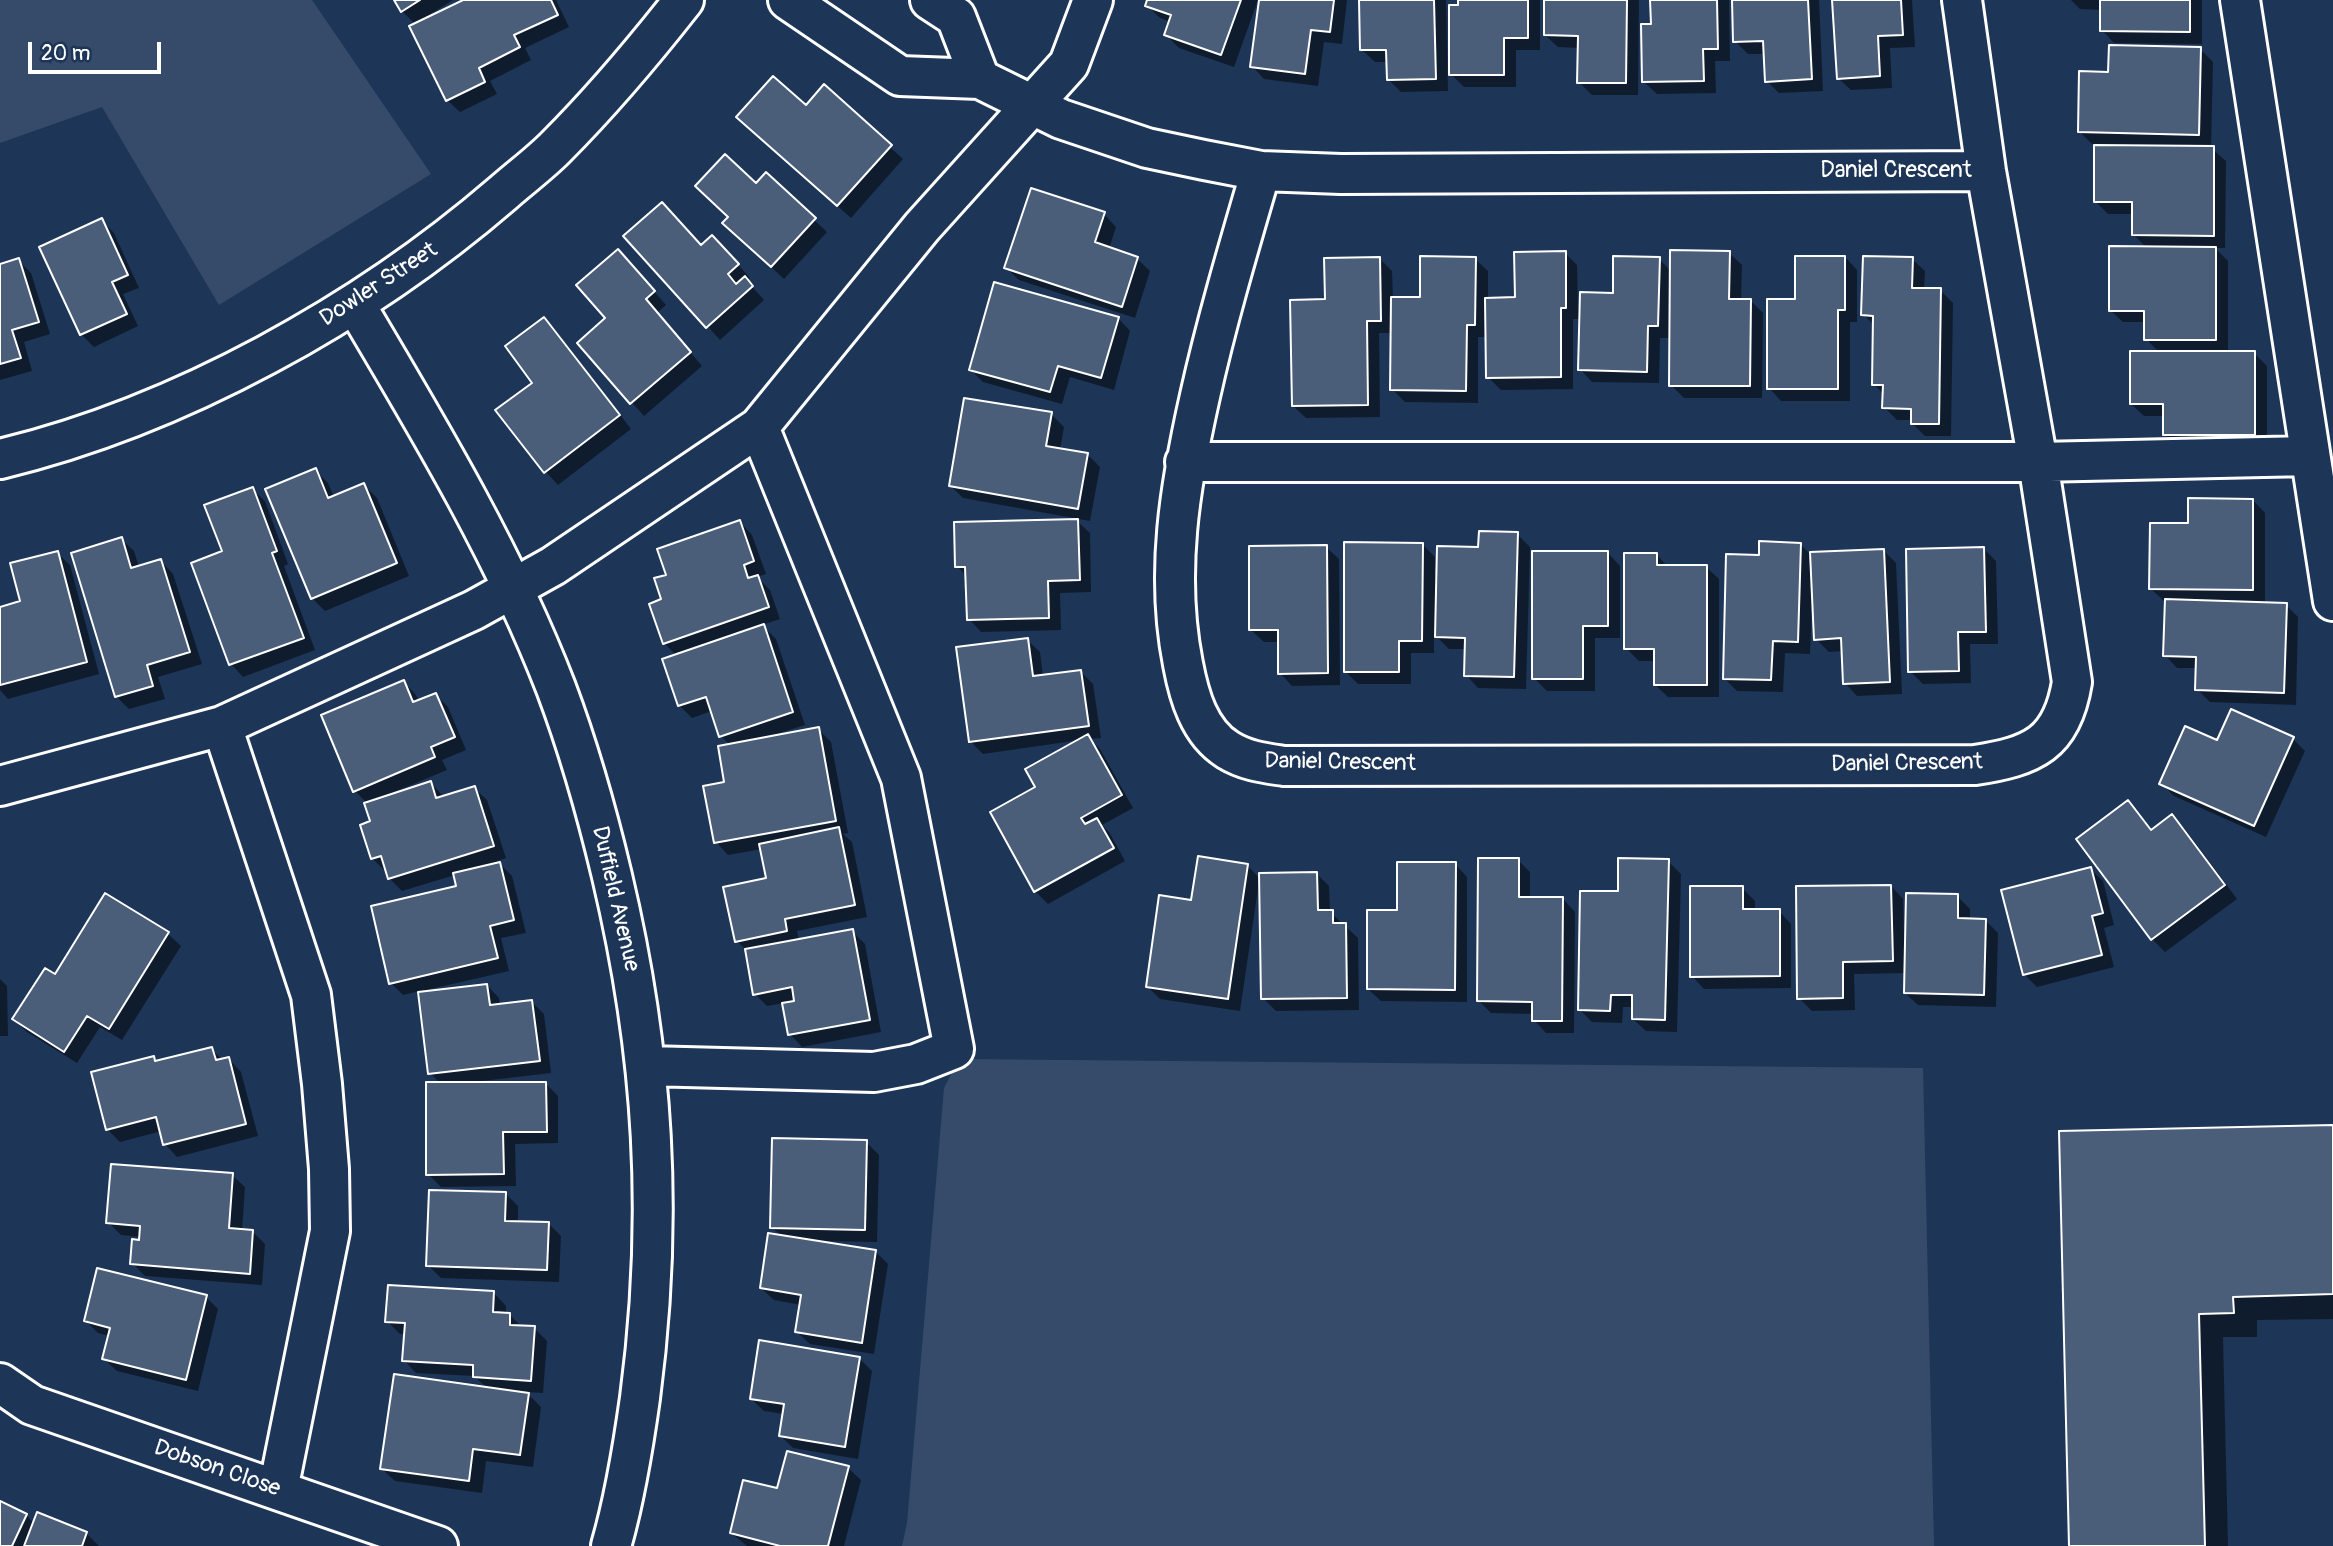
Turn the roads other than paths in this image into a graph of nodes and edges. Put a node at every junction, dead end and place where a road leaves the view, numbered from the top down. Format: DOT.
graph roads {
  1 [pos="684,0"];
  2 [pos="788,0"];
  3 [pos="930,0"];
  4 [pos="1093,0"];
  5 [pos="1962,0"];
  6 [pos="2240,0"];
  7 [pos="980,79"];
  8 [pos="1033,105"];
  9 [pos="1261,171"];
  10 [pos="1986,171"];
  11 [pos="355,304"];
  12 [pos="759,426"];
  13 [pos="2309,456"];
  14 [pos="0,459"];
  15 [pos="1185,461"];
  16 [pos="2038,461"];
  17 [pos="513,590"];
  18 [pos="2333,601"];
  19 [pos="222,726"];
  20 [pos="0,786"];
  21 [pos="647,1066"];
  22 [pos="0,1383"];
  23 [pos="278,1490"];
  24 [pos="438,1546"];
  25 [pos="611,1546"];
  1 -- 11 [label="street, Dowler Street"];
  2 -- 7 [label="street, Daniel Crescent"];
  3 -- 7 [label="street"];
  4 -- 8 [label="street"];
  5 -- 10 [label="street"];
  6 -- 13 [label="street"];
  7 -- 8 [label="street, Daniel Crescent"];
  8 -- 9 [label="street, Daniel Crescent"];
  8 -- 12 [label="street"];
  9 -- 10 [label="street, Daniel Crescent"];
  9 -- 15 [label="street, Daniel Crescent"];
  10 -- 16 [label="street, Daniel Crescent"];
  11 -- 14 [label="street, Dowler Street"];
  11 -- 17 [label="street, Duffield Avenue"];
  12 -- 17 [label="street"];
  12 -- 21 [label="street"];
  13 -- 16 [label="street"];
  13 -- 18 [label="street"];
  15 -- 16 [label="street"];
  15 -- 16 [label="street, Daniel Crescent"];
  17 -- 19 [label="street"];
  17 -- 21 [label="street, Duffield Avenue"];
  19 -- 20 [label="street"];
  19 -- 23 [label="street"];
  21 -- 25 [label="street, Duffield Avenue"];
  22 -- 23 [label="street, Dobson Close"];
  23 -- 24 [label="street, Dobson Close"];
}
